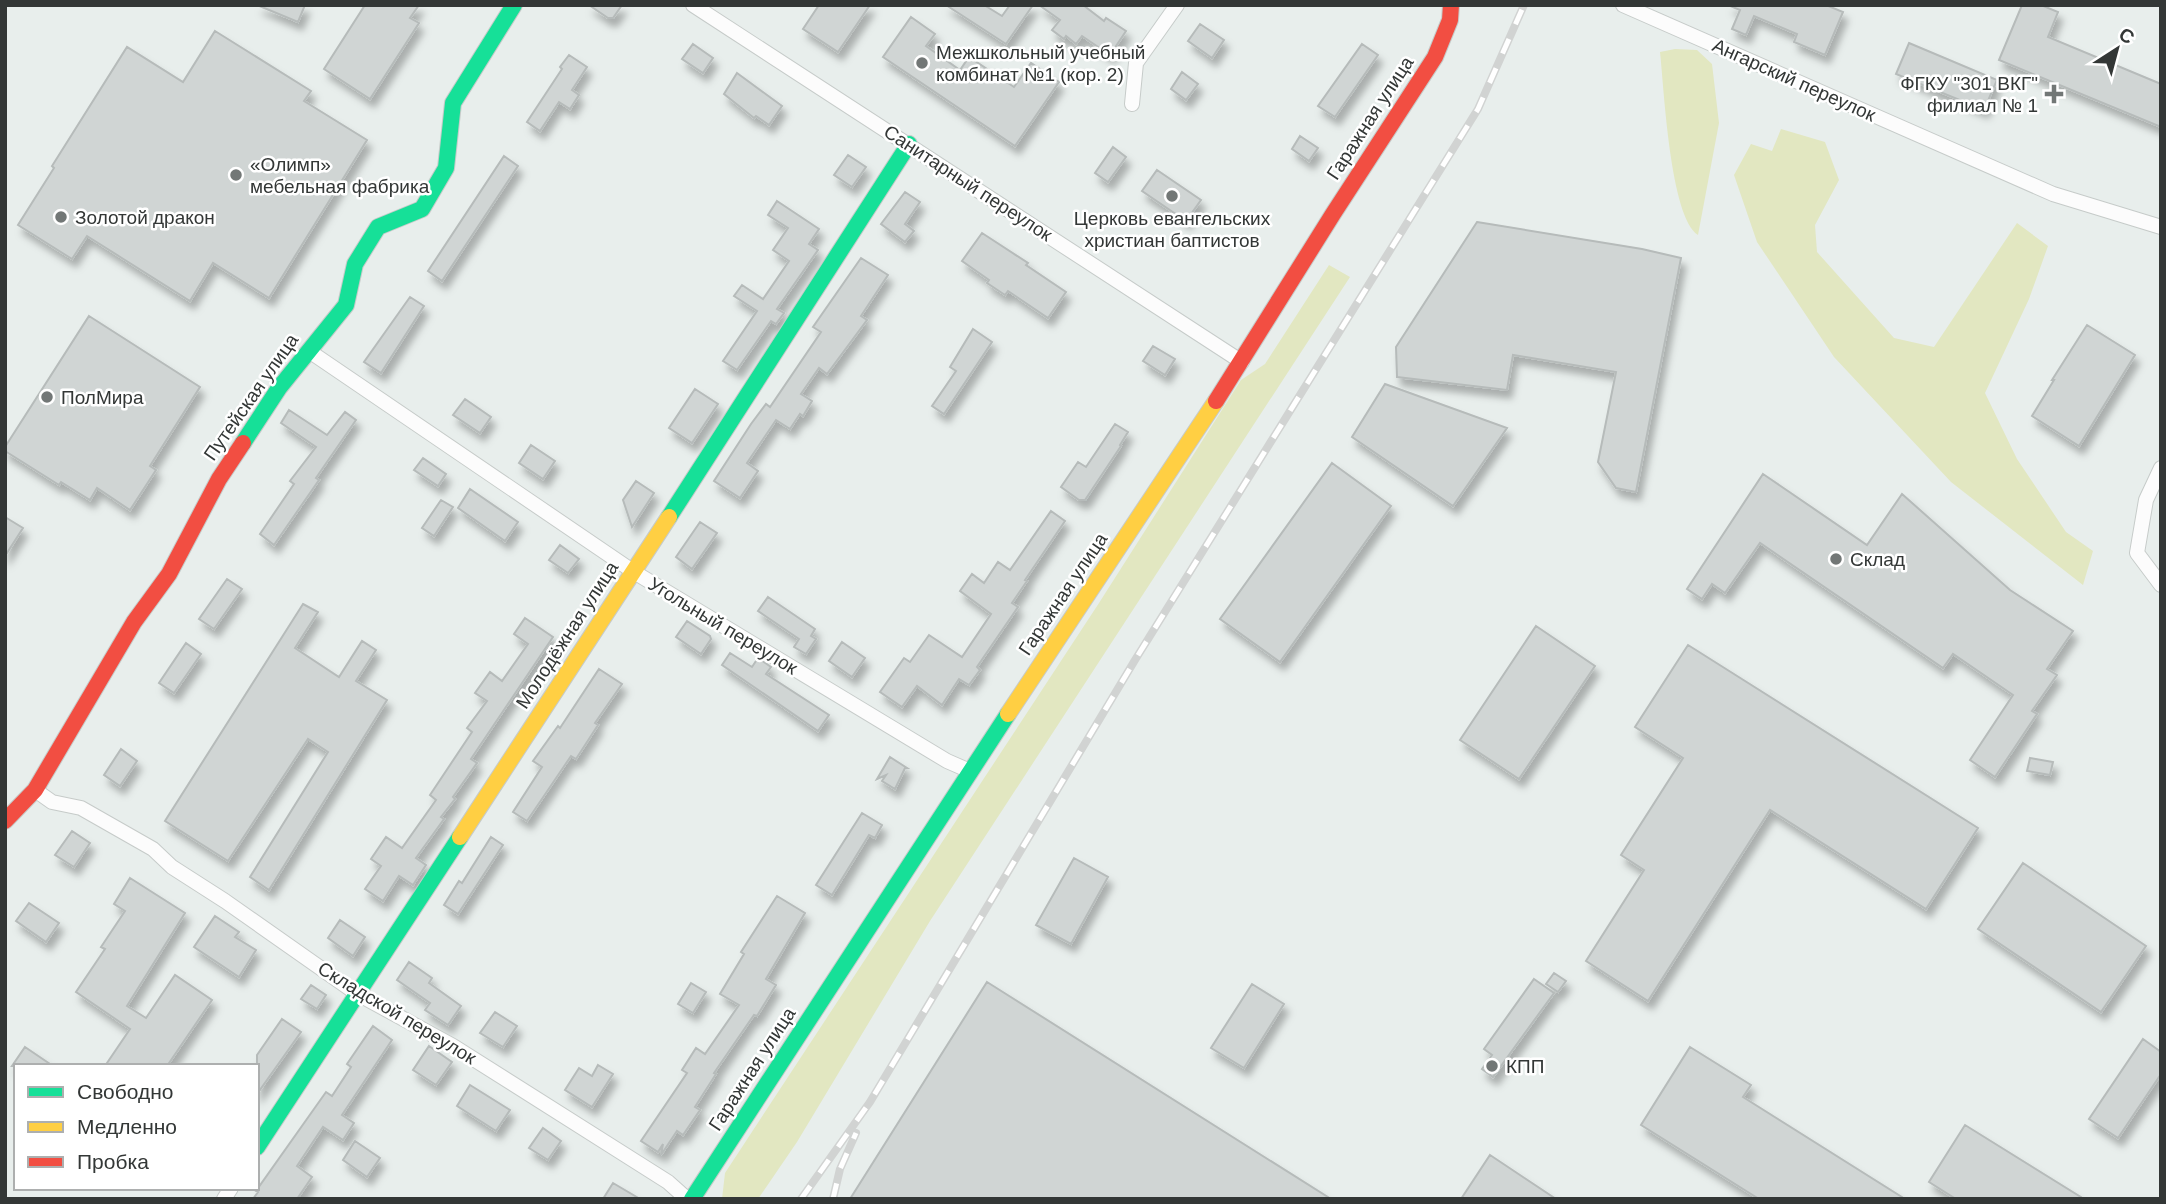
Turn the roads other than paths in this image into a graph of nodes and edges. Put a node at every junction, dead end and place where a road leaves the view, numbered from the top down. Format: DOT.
graph roads {
  1 [pos="514,5"];
  2 [pos="692,5"];
  3 [pos="1177,5"];
  4 [pos="1451,5"];
  5 [pos="1623,5"];
  6 [pos="1132,104"];
  7 [pos="909,144"];
  8 [pos="2161,227"];
  9 [pos="309,351"];
  10 [pos="1242,362"];
  11 [pos="2161,468"];
  12 [pos="634,572"];
  13 [pos="2161,585"];
  14 [pos="970,771"];
  15 [pos="35,790"];
  16 [pos="5,821"];
  17 [pos="356,993"];
  18 [pos="259,1144"];
  19 [pos="687,1199"];
  20 [pos="692,1199"];
  1 -- 9 [label="street, Путейская улица"];
  2 -- 7 [label="street, Санитарный переулок"];
  3 -- 6 [label="street"];
  4 -- 10 [label="street, Гаражная улица"];
  5 -- 8 [label="street, Ангарский переулок"];
  7 -- 10 [label="street, Санитарный переулок"];
  7 -- 12 [label="street, Молодёжная улица"];
  9 -- 12 [label="street, Угольный переулок"];
  9 -- 15 [label="street, Путейская улица"];
  10 -- 14 [label="street, Гаражная улица"];
  11 -- 13 [label="street"];
  12 -- 14 [label="street, Угольный переулок"];
  12 -- 17 [label="street, Молодёжная улица"];
  14 -- 20 [label="street, Гаражная улица"];
  15 -- 16 [label="street, Путейская улица"];
  15 -- 17 [label="street, Складской переулок"];
  17 -- 18 [label="street, Молодёжная улица"];
  17 -- 19 [label="street, Складской переулок"];
}
